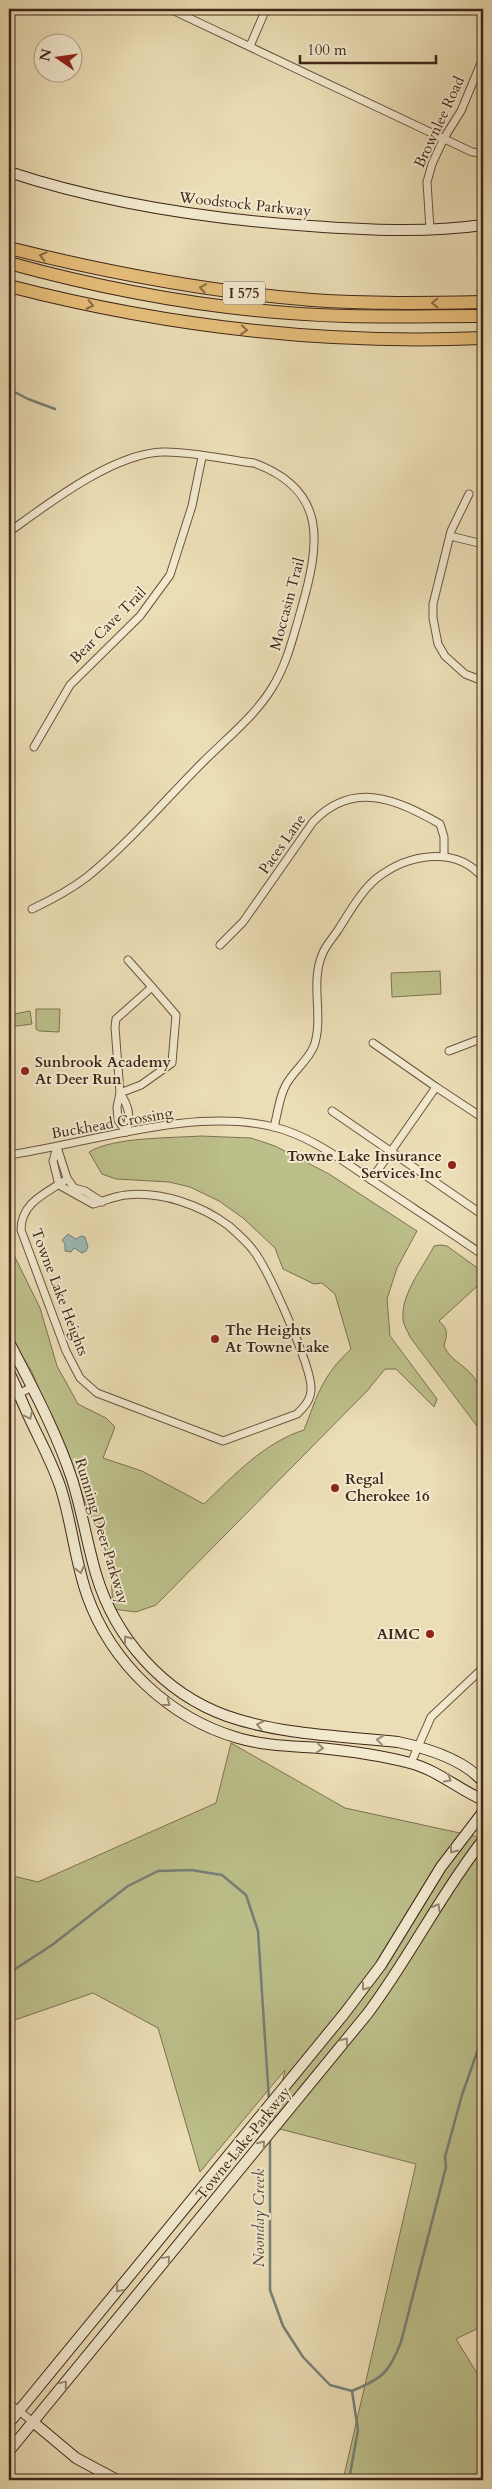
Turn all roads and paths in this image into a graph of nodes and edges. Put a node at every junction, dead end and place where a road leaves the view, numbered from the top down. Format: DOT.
graph roads {
  1 [pos="170,9"];
  2 [pos="266,9"];
  3 [pos="250,46"];
  4 [pos="483,58"];
  5 [pos="444,138"];
  6 [pos="483,153"];
  7 [pos="9,172"];
  8 [pos="483,225"];
  9 [pos="430,229"];
  10 [pos="9,248"];
  11 [pos="9,263"];
  12 [pos="9,286"];
  13 [pos="483,302"];
  14 [pos="483,316"];
  15 [pos="483,338"];
  16 [pos="202,457"];
  17 [pos="469,494"];
  18 [pos="9,532"];
  19 [pos="450,536"];
  20 [pos="483,544"];
  21 [pos="483,681"];
  22 [pos="34,747"];
  23 [pos="444,856"];
  24 [pos="483,878"];
  25 [pos="32,909"];
  26 [pos="220,944"];
  27 [pos="128,960"];
  28 [pos="152,987"];
  29 [pos="483,1038"];
  30 [pos="373,1043"];
  31 [pos="449,1051"];
  32 [pos="436,1087"];
  33 [pos="120,1093"];
  34 [pos="332,1111"];
  35 [pos="483,1118"];
  36 [pos="274,1127"];
  37 [pos="126,1132"];
  38 [pos="57,1147"];
  39 [pos="391,1152"];
  40 [pos="9,1155"];
  41 [pos="68,1179"];
  42 [pos="371,1180"];
  43 [pos="59,1185"];
  44 [pos="102,1202"];
  45 [pos="483,1215"];
  46 [pos="483,1255"];
  47 [pos="9,1342"];
  48 [pos="9,1372"];
  49 [pos="32,1387"];
  50 [pos="18,1394"];
  51 [pos="9,1399"];
  52 [pos="483,1668"];
  53 [pos="418,1746"];
  54 [pos="411,1763"];
  55 [pos="483,1782"];
  56 [pos="483,1800"];
  57 [pos="483,1812"];
  58 [pos="483,1840"];
  59 [pos="9,2403"];
  60 [pos="19,2411"];
  61 [pos="33,2422"];
  62 [pos="9,2423"];
  63 [pos="9,2451"];
  64 [pos="117,2480"];
  1 -- 3 [label="street"];
  2 -- 3 [label="street"];
  3 -- 5 [label="street"];
  4 -- 5 [label="street, Brownlee Road"];
  5 -- 6 [label="street"];
  5 -- 9 [label="street, Brownlee Road"];
  7 -- 9 [label="main road, Woodstock Parkway"];
  8 -- 9 [label="main road, Woodstock Parkway"];
  13 -- 10 [label="highway, I 575, one-way"];
  11 -- 14 [label="highway"];
  12 -- 15 [label="highway, one-way"];
  16 -- 18 [label="street, Moccasin Trail"];
  16 -- 22 [label="street, Bear Cave Trail"];
  16 -- 25 [label="street, Moccasin Trail"];
  17 -- 19 [label="street"];
  19 -- 20 [label="street"];
  19 -- 21 [label="street"];
  23 -- 24 [label="street"];
  23 -- 26 [label="street, Paces Lane"];
  23 -- 36 [label="street"];
  27 -- 28 [label="street"];
  28 -- 33 [label="street"];
  28 -- 33 [label="street"];
  29 -- 31 [label="street"];
  30 -- 32 [label="street"];
  32 -- 35 [label="street"];
  32 -- 39 [label="street"];
  33 -- 37 [label="street"];
  33 -- 37 [label="street"];
  34 -- 39 [label="street"];
  36 -- 37 [label="street, Buckhead Crossing"];
  36 -- 42 [label="street, Buckhead Crossing"];
  37 -- 38 [label="street, Buckhead Crossing"];
  38 -- 40 [label="street, Buckhead Crossing"];
  38 -- 41 [label="street"];
  38 -- 43 [label="street"];
  39 -- 42 [label="street"];
  39 -- 45 [label="street"];
  41 -- 43 [label="street, Towne Lake Heights"];
  41 -- 44 [label="street"];
  42 -- 46 [label="street, Buckhead Crossing"];
  43 -- 44 [label="street"];
  43 -- 44 [label="street, Towne Lake Heights"];
  47 -- 49 [label="main road, Running Deer Parkway"];
  48 -- 50 [label="main road, Running Deer Parkway"];
  49 -- 50 [label="street"];
  53 -- 49 [label="main road, Running Deer Parkway, one-way"];
  50 -- 51 [label="street"];
  50 -- 54 [label="main road, Running Deer Parkway, one-way"];
  52 -- 53 [label="street"];
  53 -- 54 [label="street"];
  53 -- 55 [label="main road, Running Deer Parkway"];
  54 -- 56 [label="main road, Running Deer Parkway, one-way"];
  57 -- 60 [label="main road, Towne Lake Parkway, one-way"];
  61 -- 58 [label="main road, Towne Lake Parkway, one-way"];
  59 -- 60 [label="street"];
  60 -- 61 [label="street"];
  60 -- 62 [label="main road, Towne Lake Parkway"];
  61 -- 63 [label="main road, Towne Lake Parkway"];
  61 -- 64 [label="main road"];
}
